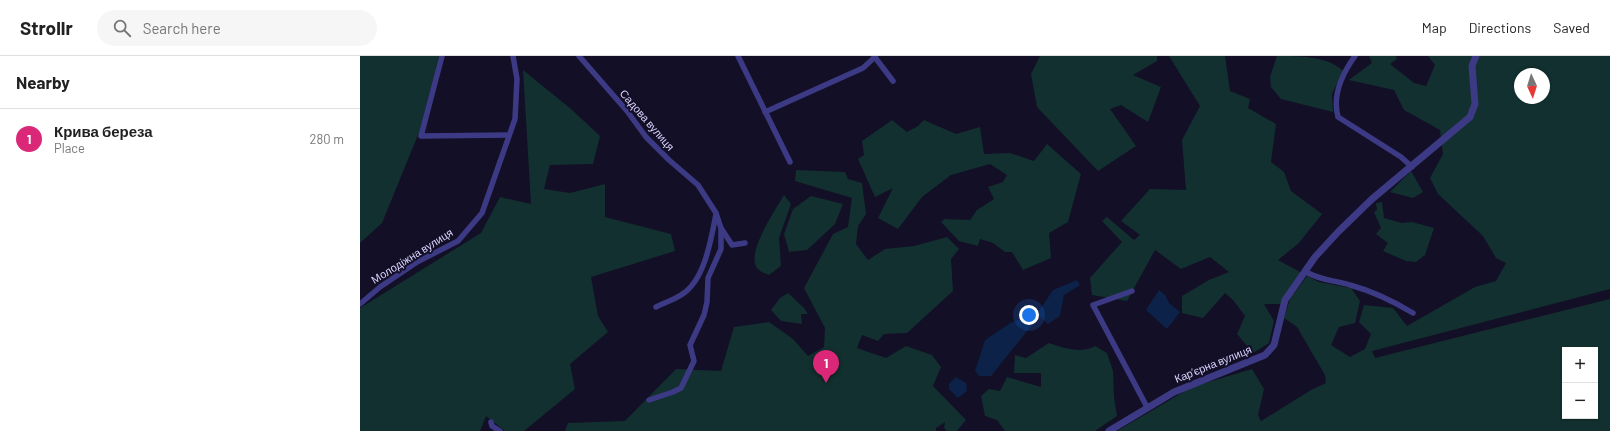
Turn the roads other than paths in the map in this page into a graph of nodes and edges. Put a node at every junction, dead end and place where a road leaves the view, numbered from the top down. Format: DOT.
graph roads {
  1 [pos="442,56"];
  2 [pos="513,56"];
  3 [pos="579,56"];
  4 [pos="738,56"];
  5 [pos="1355,56"];
  6 [pos="1476,56"];
  7 [pos="875,57"];
  8 [pos="893,80"];
  9 [pos="765,112"];
  10 [pos="508,136"];
  11 [pos="790,162"];
  12 [pos="1412,167"];
  13 [pos="716,213"];
  14 [pos="721,228"];
  15 [pos="745,243"];
  16 [pos="1306,272"];
  17 [pos="1132,291"];
  18 [pos="360,304"];
  19 [pos="656,307"];
  20 [pos="1413,313"];
  21 [pos="649,400"];
  22 [pos="1147,407"];
  23 [pos="491,422"];
  24 [pos="500,431"];
  25 [pos="1109,431"];
  1 -- 10 [label="street"];
  2 -- 10 [label="street, Молодіжна вулиця"];
  3 -- 13 [label="street, Садова вулиця"];
  4 -- 9 [label="street"];
  5 -- 12 [label="street"];
  6 -- 12 [label="street, Карʼєрна вулиця"];
  7 -- 8 [label="street"];
  7 -- 9 [label="street"];
  9 -- 11 [label="street"];
  10 -- 18 [label="street, Молодіжна вулиця"];
  12 -- 16 [label="street, Карʼєрна вулиця"];
  13 -- 14 [label="street, Садова вулиця"];
  13 -- 19 [label="street"];
  14 -- 15 [label="street"];
  14 -- 21 [label="street"];
  16 -- 20 [label="street"];
  16 -- 22 [label="street, Карʼєрна вулиця"];
  17 -- 22 [label="street"];
  22 -- 25 [label="street, Карʼєрна вулиця"];
  23 -- 24 [label="street"];
}
